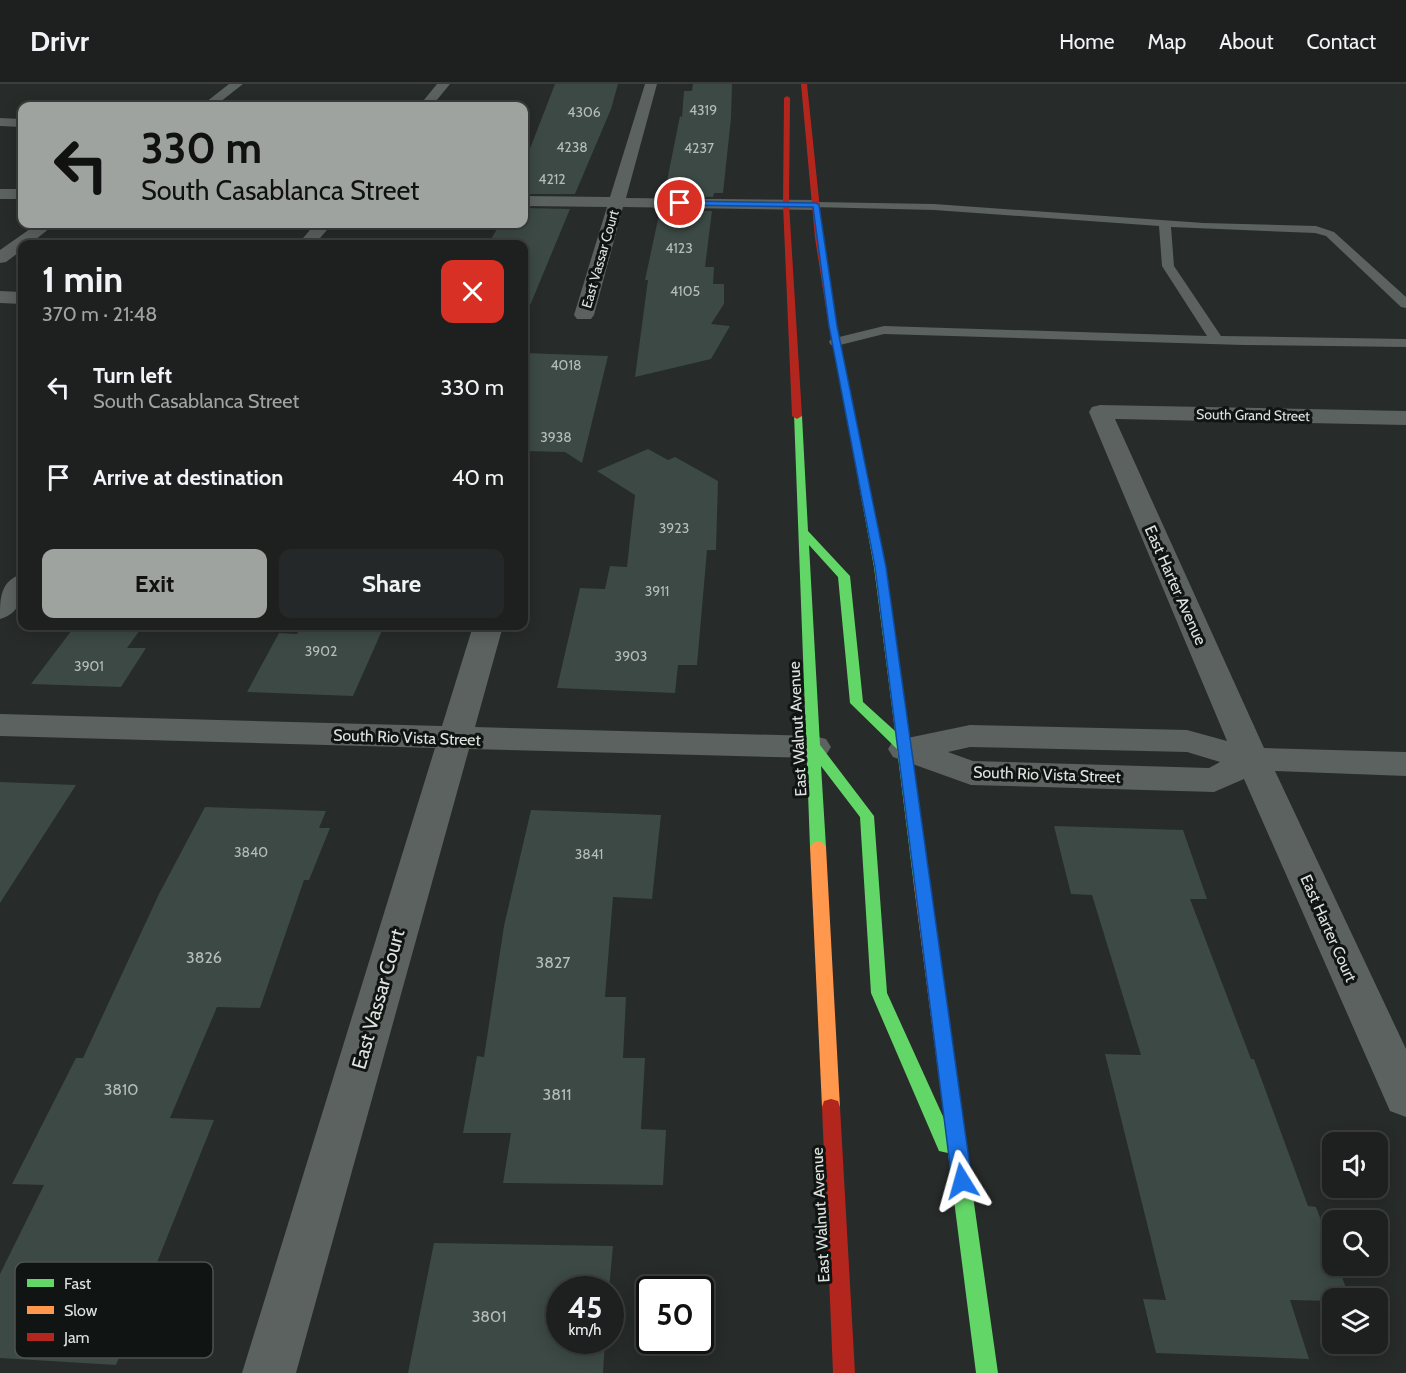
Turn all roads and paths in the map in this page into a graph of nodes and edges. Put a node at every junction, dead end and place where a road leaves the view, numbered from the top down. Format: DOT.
graph roads {
  1 [pos="237,84"];
  2 [pos="444,84"];
  3 [pos="651,84"];
  4 [pos="787,84"];
  5 [pos="804,84"];
  6 [pos="212,102"];
  7 [pos="428,102"];
  8 [pos="0,122"];
  9 [pos="18,123"];
  10 [pos="0,194"];
  11 [pos="18,194"];
  12 [pos="528,201"];
  13 [pos="616,202"];
  14 [pos="786,204"];
  15 [pos="816,205"];
  16 [pos="1165,223"];
  17 [pos="41,228"];
  18 [pos="320,228"];
  19 [pos="25,240"];
  20 [pos="310,240"];
  21 [pos="18,245"];
  22 [pos="0,258"];
  23 [pos="0,297"];
  24 [pos="18,298"];
  25 [pos="1406,304"];
  26 [pos="584,315"];
  27 [pos="1217,340"];
  28 [pos="831,343"];
  29 [pos="1406,343"];
  30 [pos="1100,412"];
  31 [pos="1406,418"];
  32 [pos="802,531"];
  33 [pos="18,588"];
  34 [pos="0,610"];
  35 [pos="487,630"];
  36 [pos="0,725"];
  37 [pos="454,738"];
  38 [pos="814,747"];
  39 [pos="905,749"];
  40 [pos="1252,759"];
  41 [pos="1406,764"];
  42 [pos="1406,1097"];
  43 [pos="962,1181"];
  44 [pos="269,1373"];
  45 [pos="844,1373"];
  46 [pos="987,1373"];
  1 -- 6 [label="street"];
  2 -- 7 [label="street"];
  3 -- 13 [label="street, East Vassar Court"];
  4 -- 14 [label="main road, East Walnut Avenue"];
  5 -- 15 [label="main road"];
  8 -- 9 [label="street"];
  10 -- 11 [label="street"];
  12 -- 13 [label="street"];
  13 -- 14 [label="street"];
  13 -- 26 [label="street, East Vassar Court"];
  14 -- 15 [label="street"];
  14 -- 32 [label="main road, East Walnut Avenue"];
  15 -- 16 [label="lane"];
  15 -- 28 [label="main road"];
  16 -- 25 [label="lane"];
  16 -- 27 [label="lane"];
  17 -- 19 [label="street"];
  18 -- 20 [label="street"];
  21 -- 22 [label="street"];
  23 -- 24 [label="street"];
  27 -- 28 [label="lane"];
  27 -- 29 [label="lane"];
  28 -- 39 [label="main road"];
  30 -- 31 [label="street, South Grand Street"];
  30 -- 40 [label="street, East Harter Avenue"];
  32 -- 38 [label="main road, East Walnut Avenue"];
  32 -- 39 [label="main road"];
  33 -- 34 [label="street"];
  35 -- 37 [label="street, East Vassar Court"];
  36 -- 37 [label="street, South Rio Vista Street"];
  37 -- 38 [label="street, South Rio Vista Street"];
  37 -- 44 [label="street, East Vassar Court"];
  38 -- 43 [label="main road"];
  38 -- 45 [label="main road, East Walnut Avenue"];
  39 -- 40 [label="street, South Rio Vista Street"];
  39 -- 43 [label="main road"];
  40 -- 41 [label="street"];
  40 -- 42 [label="street, East Harter Court"];
  43 -- 46 [label="main road"];
}
